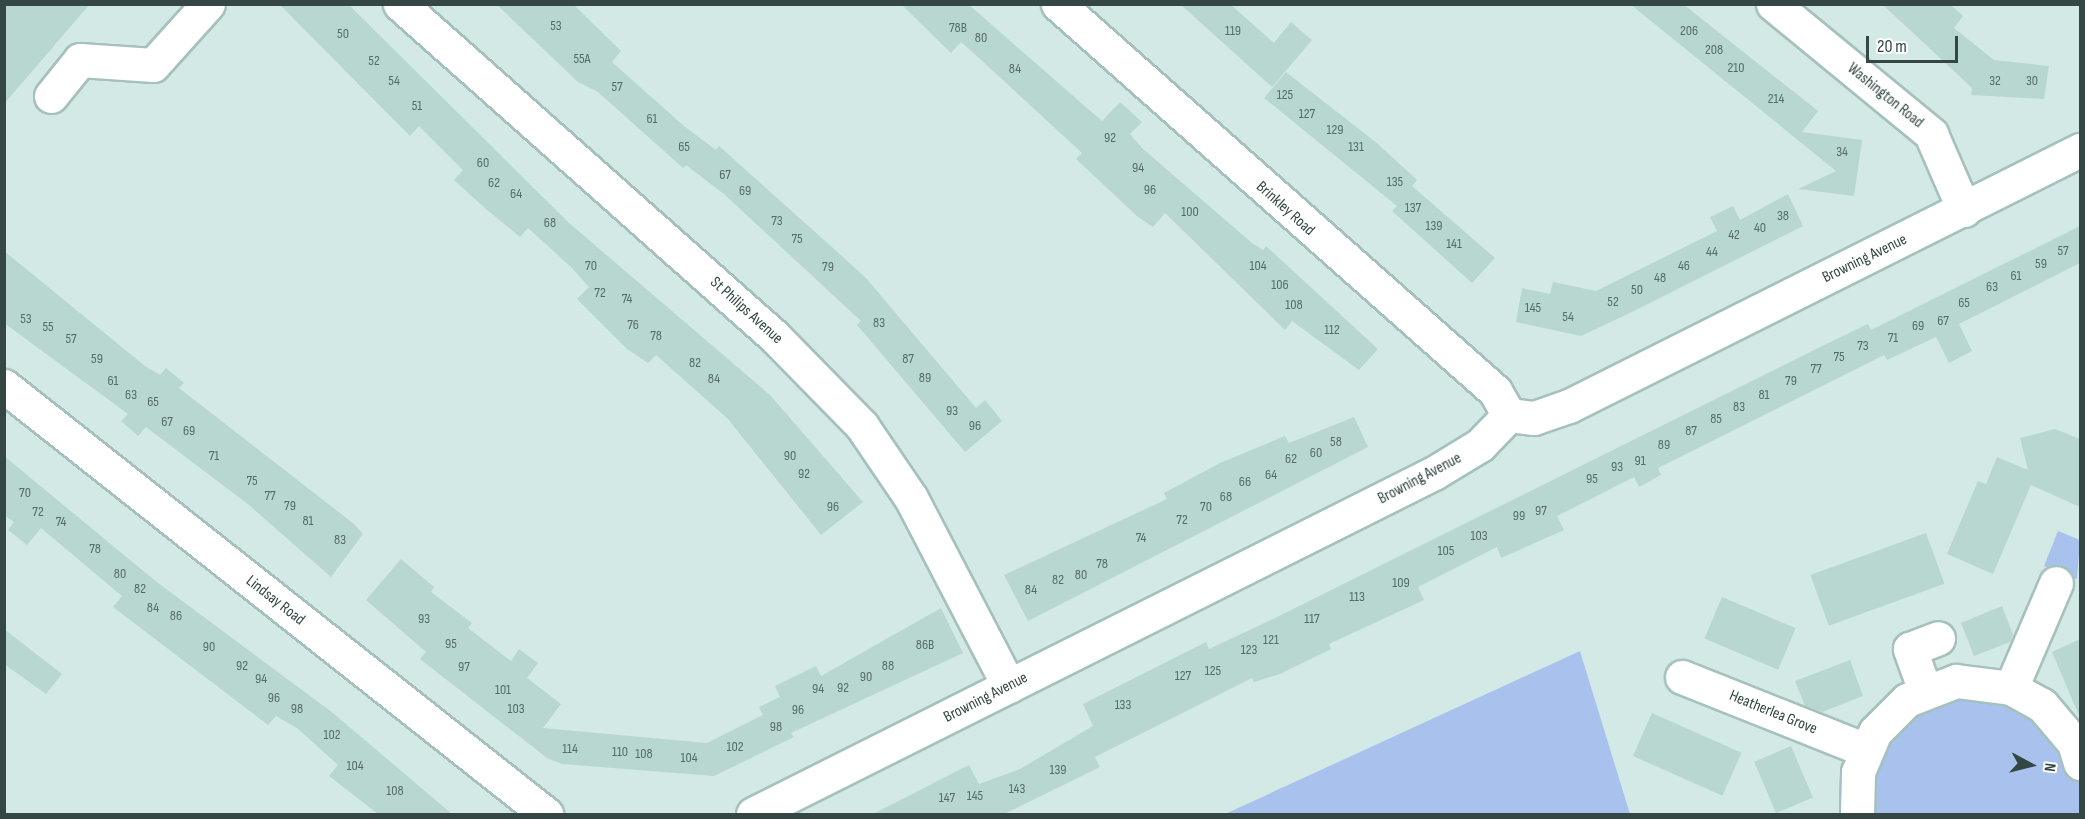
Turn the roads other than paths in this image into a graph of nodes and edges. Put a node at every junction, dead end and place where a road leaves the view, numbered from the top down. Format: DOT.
graph roads {
  1 [pos="208,4"];
  2 [pos="400,4"];
  3 [pos="1058,4"];
  4 [pos="1773,4"];
  5 [pos="51,96"];
  6 [pos="2080,150"];
  7 [pos="1965,210"];
  8 [pos="4,386"];
  9 [pos="1509,415"];
  10 [pos="2056,583"];
  11 [pos="1911,648"];
  12 [pos="1682,677"];
  13 [pos="1009,686"];
  14 [pos="2011,688"];
  15 [pos="1925,691"];
  16 [pos="1865,750"];
  17 [pos="2079,753"];
  18 [pos="546,814"];
  19 [pos="753,814"];
  20 [pos="1857,814"];
  1 -- 5 [label="street"];
  2 -- 13 [label="street, St Philips Avenue"];
  3 -- 9 [label="street, Brinkley Road"];
  4 -- 7 [label="street, Washington Road"];
  6 -- 7 [label="street, Browning Avenue"];
  7 -- 9 [label="street, Browning Avenue"];
  8 -- 18 [label="street, Lindsay Road"];
  9 -- 13 [label="street, Browning Avenue"];
  10 -- 14 [label="street"];
  11 -- 15 [label="street"];
  12 -- 16 [label="street, Heatherlea Grove"];
  13 -- 19 [label="street, Browning Avenue"];
  14 -- 15 [label="street"];
  14 -- 17 [label="street"];
  15 -- 16 [label="street"];
  16 -- 20 [label="street"];
}
